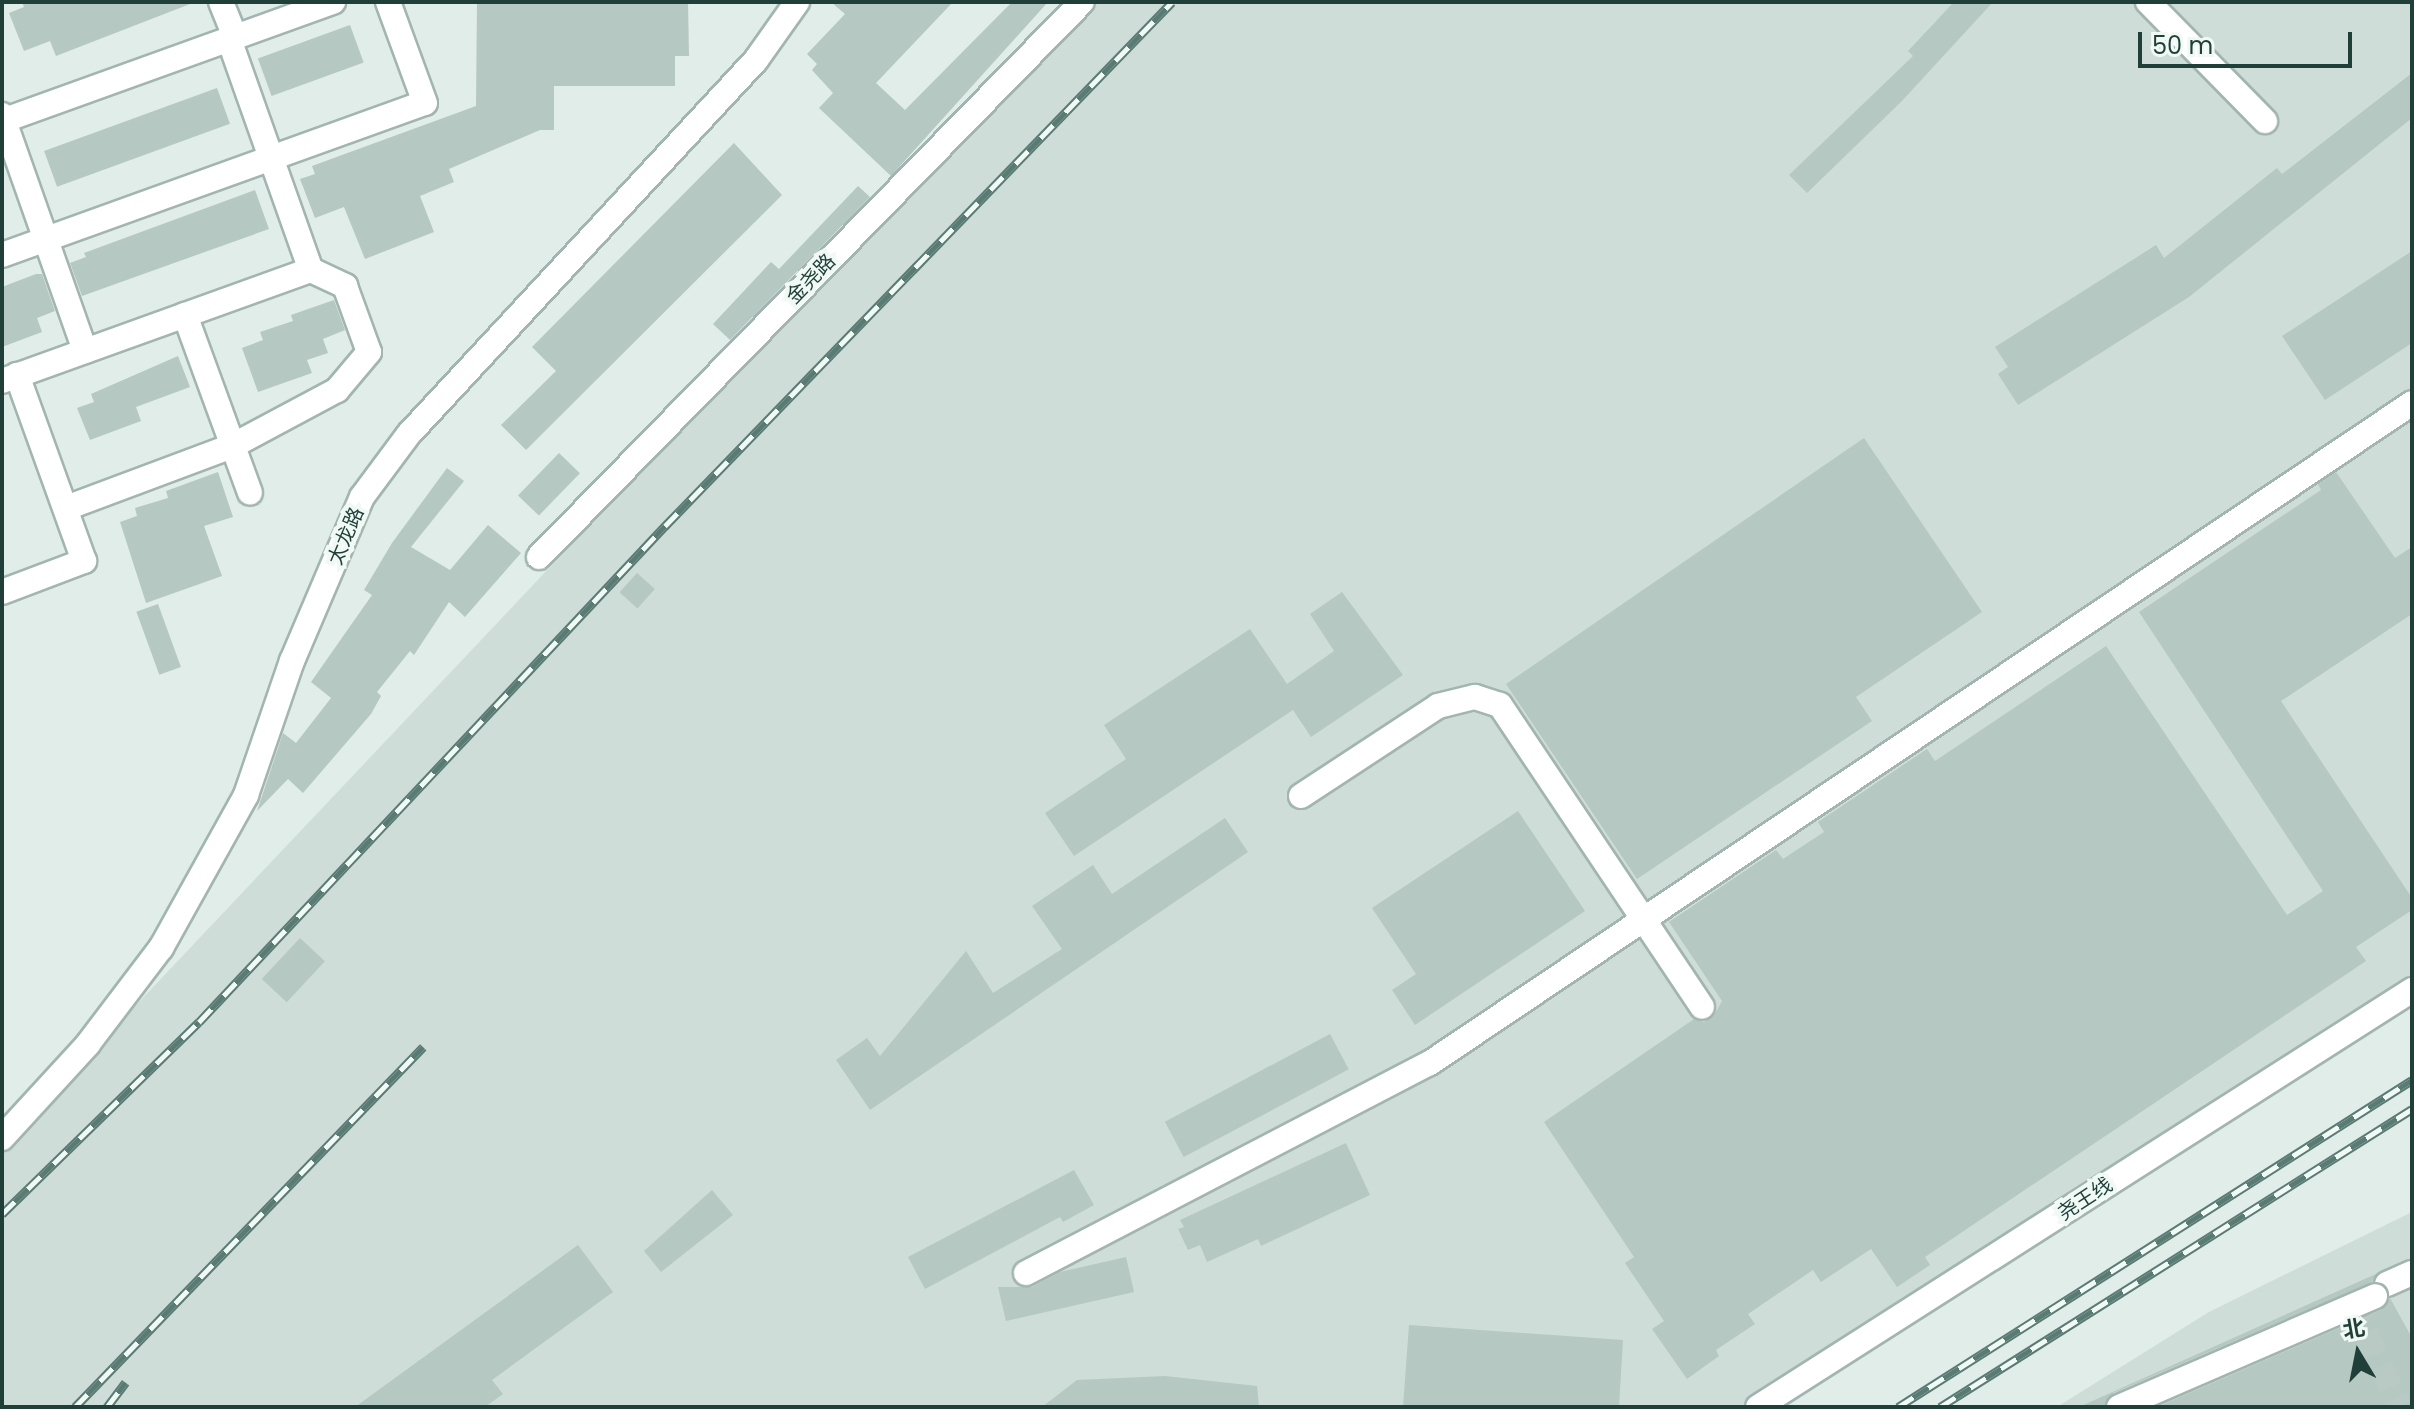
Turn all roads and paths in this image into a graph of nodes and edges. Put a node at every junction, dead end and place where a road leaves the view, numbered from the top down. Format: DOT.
graph roads {
  1 [pos="221,2"];
  2 [pos="333,2"];
  3 [pos="388,2"];
  4 [pos="797,2"];
  5 [pos="1082,2"];
  6 [pos="2148,2"];
  7 [pos="232,38"];
  8 [pos="3,119"];
  9 [pos="2265,121"];
  10 [pos="271,158"];
  11 [pos="46,239"];
  12 [pos="2,255"];
  13 [pos="311,270"];
  14 [pos="185,315"];
  15 [pos="85,351"];
  16 [pos="10,378"];
  17 [pos="2412,403"];
  18 [pos="232,446"];
  19 [pos="250,493"];
  20 [pos="66,508"];
  21 [pos="539,557"];
  22 [pos="2,592"];
  23 [pos="1301,796"];
  24 [pos="1644,920"];
  25 [pos="2412,990"];
  26 [pos="1702,1007"];
  27 [pos="2,1138"];
  28 [pos="1026,1273"];
  29 [pos="2412,1273"];
  30 [pos="1758,1407"];
  31 [pos="2119,1407"];
  1 -- 7 [label="street"];
  2 -- 7 [label="street"];
  3 -- 10 [label="street"];
  4 -- 27 [label="street, 太龙路"];
  5 -- 21 [label="street, 金尧路"];
  6 -- 9 [label="street"];
  7 -- 8 [label="street"];
  7 -- 10 [label="street"];
  8 -- 11 [label="street"];
  10 -- 11 [label="street"];
  10 -- 13 [label="street"];
  11 -- 12 [label="street"];
  11 -- 15 [label="street"];
  13 -- 14 [label="street"];
  13 -- 18 [label="street"];
  14 -- 15 [label="street"];
  14 -- 18 [label="street"];
  15 -- 16 [label="street"];
  16 -- 20 [label="street"];
  17 -- 24 [label="street"];
  18 -- 19 [label="street"];
  18 -- 20 [label="street"];
  20 -- 22 [label="street"];
  23 -- 24 [label="street"];
  24 -- 26 [label="street"];
  24 -- 28 [label="street"];
  25 -- 30 [label="street, 尧王线"];
  29 -- 31 [label="street, bridge"];
}
